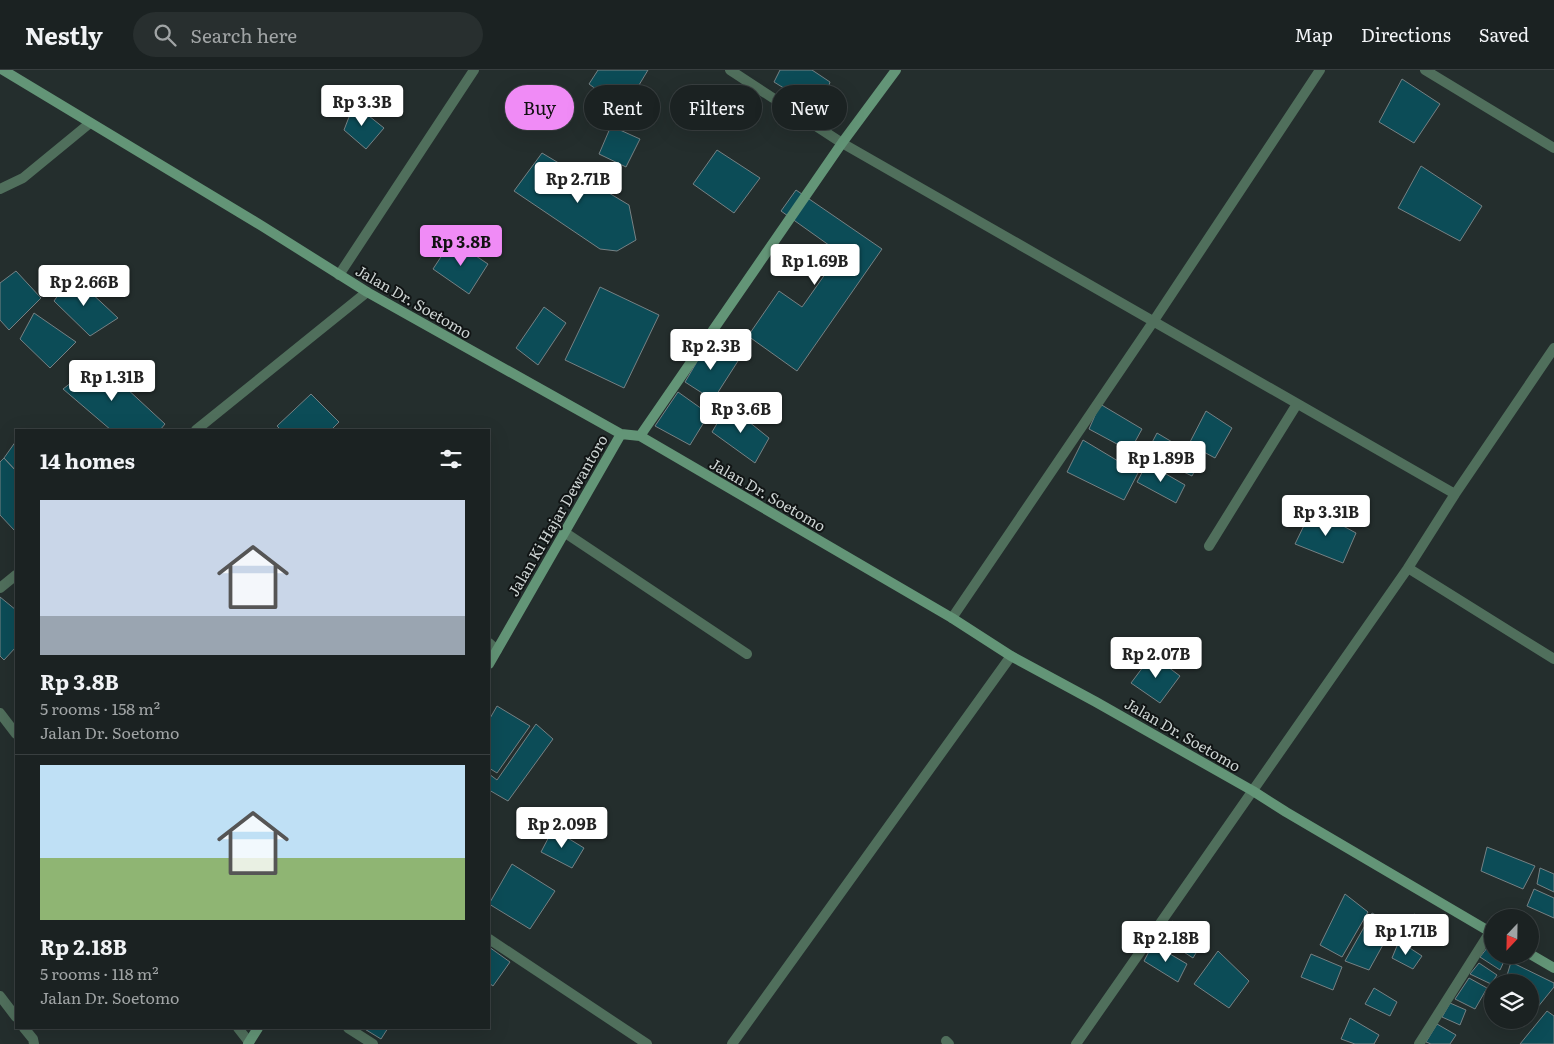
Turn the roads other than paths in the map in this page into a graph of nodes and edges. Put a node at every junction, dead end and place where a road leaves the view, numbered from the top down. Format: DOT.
graph roads {
  1 [pos="2,70"];
  2 [pos="474,70"];
  3 [pos="730,70"];
  4 [pos="896,70"];
  5 [pos="1320,70"];
  6 [pos="1425,70"];
  7 [pos="90,123"];
  8 [pos="842,143"];
  9 [pos="1554,148"];
  10 [pos="0,190"];
  11 [pos="340,275"];
  12 [pos="367,292"];
  13 [pos="1152,322"];
  14 [pos="1554,348"];
  15 [pos="1297,404"];
  16 [pos="197,429"];
  17 [pos="621,434"];
  18 [pos="640,436"];
  19 [pos="1455,494"];
  20 [pos="564,532"];
  21 [pos="1210,546"];
  22 [pos="1408,568"];
  23 [pos="15,576"];
  24 [pos="0,588"];
  25 [pos="952,618"];
  26 [pos="493,646"];
  27 [pos="747,654"];
  28 [pos="1011,656"];
  29 [pos="1554,659"];
  30 [pos="490,660"];
  31 [pos="0,713"];
  32 [pos="15,733"];
  33 [pos="1253,791"];
  34 [pos="1484,928"];
  35 [pos="490,940"];
  36 [pos="1484,943"];
  37 [pos="1539,959"];
  38 [pos="1554,968"];
  39 [pos="0,996"];
  40 [pos="15,1016"];
  41 [pos="25,1029"];
  42 [pos="239,1029"];
  43 [pos="257,1029"];
  44 [pos="350,1029"];
  45 [pos="248,1043"];
  46 [pos="34,1044"];
  47 [pos="373,1044"];
  48 [pos="647,1044"];
  49 [pos="732,1044"];
  50 [pos="1076,1044"];
  51 [pos="1419,1044"];
  1 -- 7 [label="street, Jalan Dr. Soetomo"];
  2 -- 11 [label="street"];
  3 -- 8 [label="street"];
  4 -- 8 [label="street"];
  5 -- 13 [label="street"];
  6 -- 9 [label="street"];
  7 -- 10 [label="street"];
  7 -- 11 [label="street, Jalan Dr. Soetomo"];
  8 -- 13 [label="street"];
  8 -- 18 [label="street"];
  11 -- 12 [label="street, Jalan Dr. Soetomo"];
  12 -- 16 [label="street"];
  12 -- 17 [label="street, Jalan Dr. Soetomo"];
  13 -- 15 [label="street"];
  13 -- 25 [label="street"];
  14 -- 19 [label="street"];
  15 -- 19 [label="street"];
  15 -- 21 [label="street"];
  17 -- 18 [label="street, Jalan Dr. Soetomo"];
  17 -- 20 [label="street, Jalan Ki Hajar Dewantoro"];
  18 -- 25 [label="street, Jalan Dr. Soetomo"];
  19 -- 22 [label="street"];
  20 -- 26 [label="street, Jalan Ki Hajar Dewantoro"];
  20 -- 27 [label="street"];
  22 -- 29 [label="street"];
  22 -- 33 [label="street"];
  23 -- 24 [label="street"];
  25 -- 28 [label="street, Jalan Dr. Soetomo"];
  26 -- 30 [label="street, Jalan Ki Hajar Dewantoro"];
  28 -- 33 [label="street, Jalan Dr. Soetomo"];
  28 -- 49 [label="street"];
  31 -- 32 [label="street"];
  33 -- 34 [label="street, Jalan Dr. Soetomo"];
  33 -- 50 [label="street"];
  35 -- 48 [label="street"];
  36 -- 51 [label="street"];
  37 -- 38 [label="street"];
  39 -- 40 [label="street"];
  41 -- 46 [label="street"];
  42 -- 45 [label="street"];
  43 -- 45 [label="street"];
  44 -- 47 [label="street"];
}
